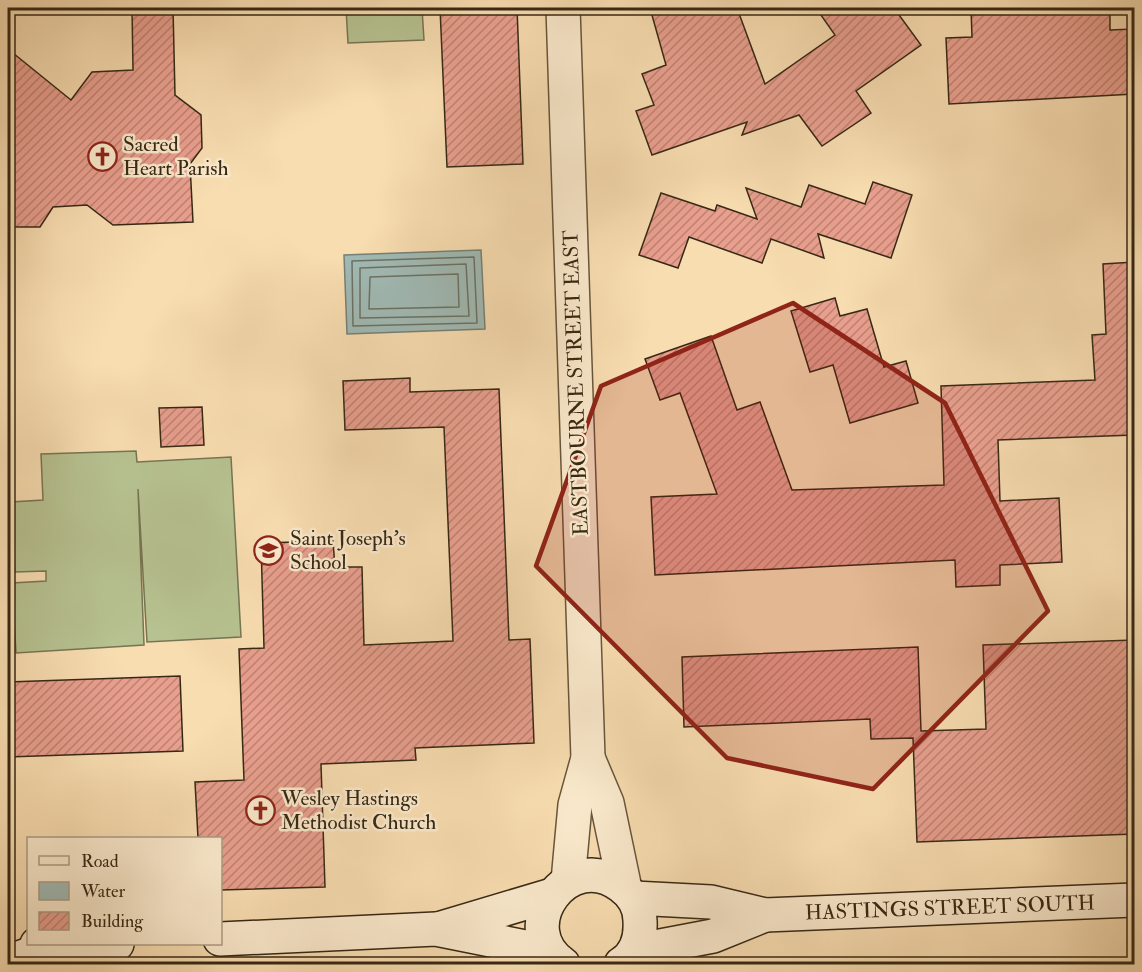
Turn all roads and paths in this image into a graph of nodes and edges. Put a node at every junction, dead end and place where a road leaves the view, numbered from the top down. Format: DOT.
graph roads {
  1 [pos="563,8"];
  2 [pos="588,758"];
  3 [pos="560,888"];
  4 [pos="629,893"];
  5 [pos="1134,900"];
  6 [pos="765,915"];
  7 [pos="436,929"];
  8 [pos="8,938"];
  9 [pos="222,939"];
  10 [pos="27,942"];
  11 [pos="37,945"];
  12 [pos="556,958"];
  13 [pos="626,960"];
  14 [pos="8,963"];
  1 -- 2 [label="main road, EASTBOURNE STREET EAST"];
  2 -- 3 [label="main road, EASTBOURNE STREET EAST"];
  2 -- 4 [label="main road, EASTBOURNE STREET EAST"];
  3 -- 4 [label="main road"];
  3 -- 7 [label="main road"];
  3 -- 12 [label="main road, EASTBOURNE STREET EAST"];
  4 -- 6 [label="main road, HASTINGS STREET SOUTH"];
  4 -- 13 [label="main road, EASTBOURNE STREET EAST"];
  5 -- 6 [label="main road, HASTINGS STREET SOUTH"];
  6 -- 13 [label="main road, HASTINGS STREET SOUTH"];
  7 -- 9 [label="main road"];
  7 -- 12 [label="main road"];
  8 -- 10 [label="main road"];
  11 -- 14 [label="main road"];
}
